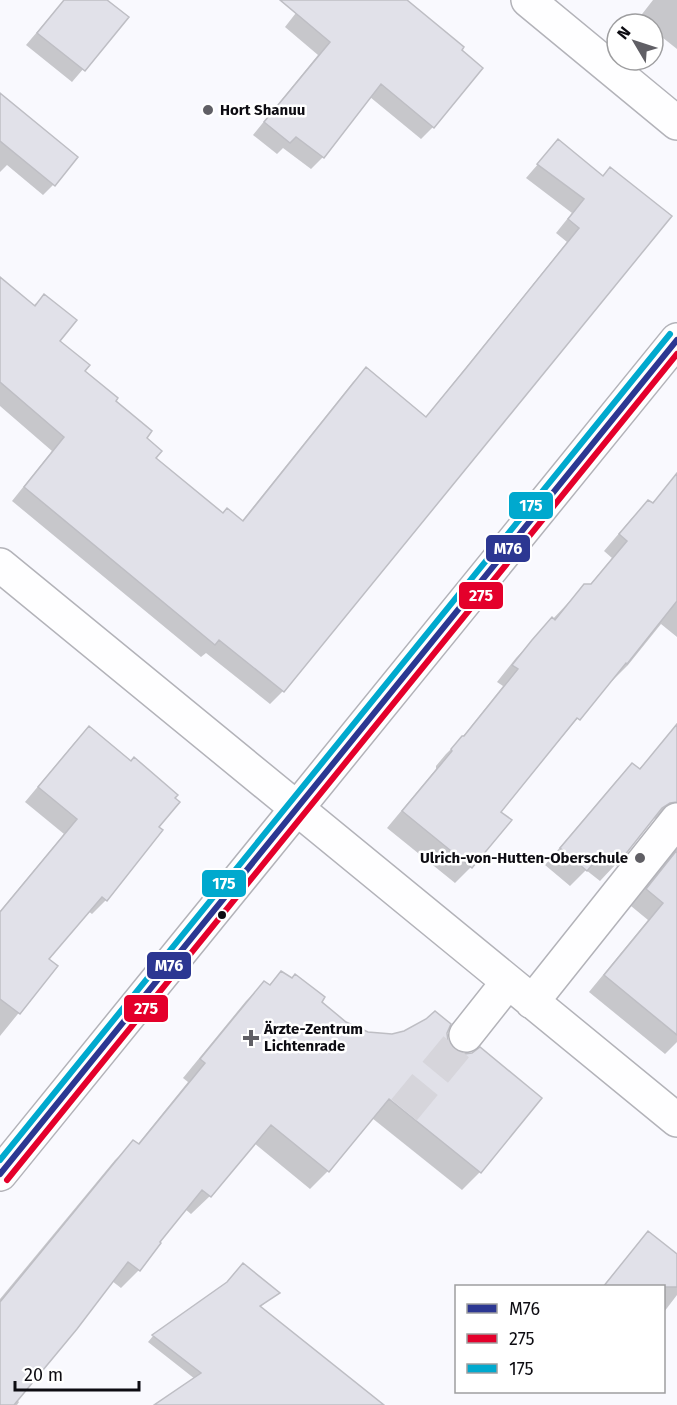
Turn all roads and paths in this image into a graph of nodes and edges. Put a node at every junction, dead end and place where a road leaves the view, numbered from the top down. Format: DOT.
graph roads {
  1 [pos="528,0"];
  2 [pos="677,123"];
  3 [pos="677,340"];
  4 [pos="0,565"];
  5 [pos="296,809"];
  6 [pos="677,820"];
  7 [pos="520,992"];
  8 [pos="466,1035"];
  9 [pos="677,1120"];
  10 [pos="0,1174"];
  1 -- 2 [label="street"];
  3 -- 5 [label="street"];
  4 -- 5 [label="street"];
  5 -- 7 [label="street"];
  5 -- 10 [label="street"];
  6 -- 7 [label="street"];
  7 -- 8 [label="street"];
  7 -- 9 [label="street"];
}
